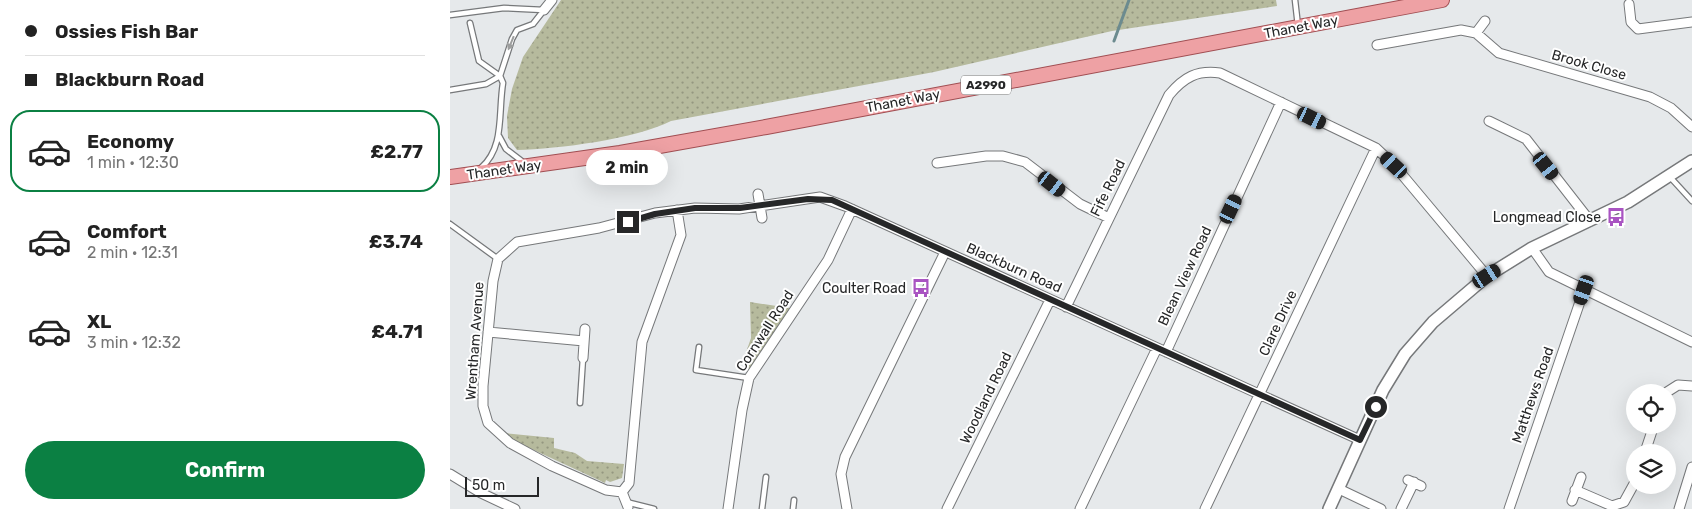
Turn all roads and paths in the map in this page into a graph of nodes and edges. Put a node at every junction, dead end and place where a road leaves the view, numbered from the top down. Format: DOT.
graph roads {
  1 [pos="552,0"];
  2 [pos="1296,0"];
  3 [pos="1442,0"];
  4 [pos="1419,2"];
  5 [pos="1629,4"];
  6 [pos="544,10"];
  7 [pos="450,15"];
  8 [pos="1484,21"];
  9 [pos="1692,22"];
  10 [pos="470,23"];
  11 [pos="1298,28"];
  12 [pos="1476,33"];
  13 [pos="1375,35"];
  14 [pos="500,76"];
  15 [pos="450,90"];
  16 [pos="1281,102"];
  17 [pos="1489,121"];
  18 [pos="1692,127"];
  19 [pos="499,136"];
  20 [pos="1376,148"];
  21 [pos="1692,161"];
  22 [pos="946,162"];
  23 [pos="937,163"];
  24 [pos="528,167"];
  25 [pos="948,172"];
  26 [pos="475,174"];
  27 [pos="450,177"];
  28 [pos="1670,177"];
  29 [pos="758,194"];
  30 [pos="1692,201"];
  31 [pos="760,206"];
  32 [pos="852,209"];
  33 [pos="677,210"];
  34 [pos="762,218"];
  35 [pos="1109,218"];
  36 [pos="1590,220"];
  37 [pos="450,224"];
  38 [pos="1532,248"];
  39 [pos="945,252"];
  40 [pos="498,259"];
  41 [pos="1487,276"];
  42 [pos="1584,290"];
  43 [pos="1050,300"];
  44 [pos="1066,307"];
  45 [pos="585,329"];
  46 [pos="488,332"];
  47 [pos="584,341"];
  48 [pos="1692,342"];
  49 [pos="699,347"];
  50 [pos="1161,350"];
  51 [pos="583,358"];
  52 [pos="749,378"];
  53 [pos="1676,386"];
  54 [pos="1692,386"];
  55 [pos="1260,395"];
  56 [pos="580,402"];
  57 [pos="1360,440"];
  58 [pos="1692,467"];
  59 [pos="450,474"];
  60 [pos="766,477"];
  61 [pos="1581,477"];
  62 [pos="1414,483"];
  63 [pos="1339,488"];
  64 [pos="1575,490"];
  65 [pos="622,492"];
  66 [pos="1628,494"];
  67 [pos="794,500"];
  68 [pos="1572,501"];
  69 [pos="627,505"];
  70 [pos="516,509"];
  71 [pos="654,509"];
  72 [pos="728,509"];
  73 [pos="762,509"];
  74 [pos="793,509"];
  75 [pos="847,509"];
  76 [pos="947,509"];
  77 [pos="1080,509"];
  78 [pos="1205,509"];
  79 [pos="1329,509"];
  80 [pos="1381,509"];
  81 [pos="1401,509"];
  82 [pos="1509,509"];
  83 [pos="1679,509"];
  1 -- 6 [label="street"];
  2 -- 11 [label="lane"];
  3 -- 4 [label="main road, Thanet Way / A2990"];
  4 -- 11 [label="main road, Thanet Way / A2990"];
  5 -- 9 [label="street"];
  6 -- 7 [label="lane"];
  6 -- 14 [label="lane, one-way"];
  8 -- 12 [label="street"];
  10 -- 14 [label="lane"];
  11 -- 24 [label="main road, Thanet Way / A2990"];
  12 -- 13 [label="street"];
  12 -- 18 [label="street, Brook Close"];
  14 -- 15 [label="lane"];
  14 -- 19 [label="lane"];
  16 -- 20 [label="street"];
  16 -- 35 [label="street, Fife Road"];
  16 -- 50 [label="street, Blean View Road"];
  17 -- 36 [label="street"];
  19 -- 24 [label="lane"];
  19 -- 26 [label="lane"];
  20 -- 41 [label="street"];
  20 -- 55 [label="street, Clare Drive"];
  21 -- 28 [label="street"];
  22 -- 23 [label="street"];
  22 -- 25 [label="street"];
  22 -- 35 [label="street"];
  24 -- 26 [label="main road, Thanet Way / A2990"];
  26 -- 27 [label="main road, Thanet Way / A2990"];
  28 -- 30 [label="lane"];
  28 -- 36 [label="street"];
  29 -- 31 [label="street"];
  31 -- 32 [label="street, Blackburn Road"];
  31 -- 33 [label="street, Blackburn Road"];
  31 -- 34 [label="street"];
  32 -- 39 [label="street, Blackburn Road"];
  32 -- 52 [label="street, Cornwall Road"];
  33 -- 40 [label="street, Blackburn Road"];
  33 -- 65 [label="street"];
  35 -- 44 [label="street, Fife Road"];
  36 -- 38 [label="street"];
  37 -- 40 [label="lane"];
  38 -- 41 [label="street"];
  38 -- 42 [label="street"];
  39 -- 43 [label="street, Blackburn Road"];
  39 -- 75 [label="street"];
  40 -- 46 [label="street, Wrentham Avenue"];
  41 -- 57 [label="street"];
  42 -- 48 [label="street"];
  42 -- 82 [label="street, Matthews Road"];
  43 -- 44 [label="street, Blackburn Road"];
  43 -- 76 [label="street, Woodland Road"];
  44 -- 50 [label="street, Blackburn Road"];
  45 -- 47 [label="street"];
  46 -- 47 [label="street"];
  46 -- 65 [label="street, Wrentham Avenue"];
  47 -- 51 [label="street"];
  49 -- 52 [label="lane"];
  50 -- 55 [label="street, Blackburn Road"];
  50 -- 77 [label="street, Blean View Road"];
  51 -- 56 [label="lane"];
  52 -- 72 [label="street, Cornwall Road"];
  53 -- 54 [label="street"];
  55 -- 57 [label="street, Blackburn Road"];
  55 -- 78 [label="street, Clare Drive"];
  57 -- 63 [label="street"];
  58 -- 83 [label="street"];
  59 -- 70 [label="street"];
  60 -- 73 [label="lane"];
  61 -- 64 [label="street"];
  62 -- 81 [label="street"];
  63 -- 79 [label="street"];
  63 -- 80 [label="street"];
  64 -- 66 [label="street"];
  64 -- 68 [label="street"];
  65 -- 69 [label="street"];
  67 -- 74 [label="lane"];
  69 -- 71 [label="lane"];
}
